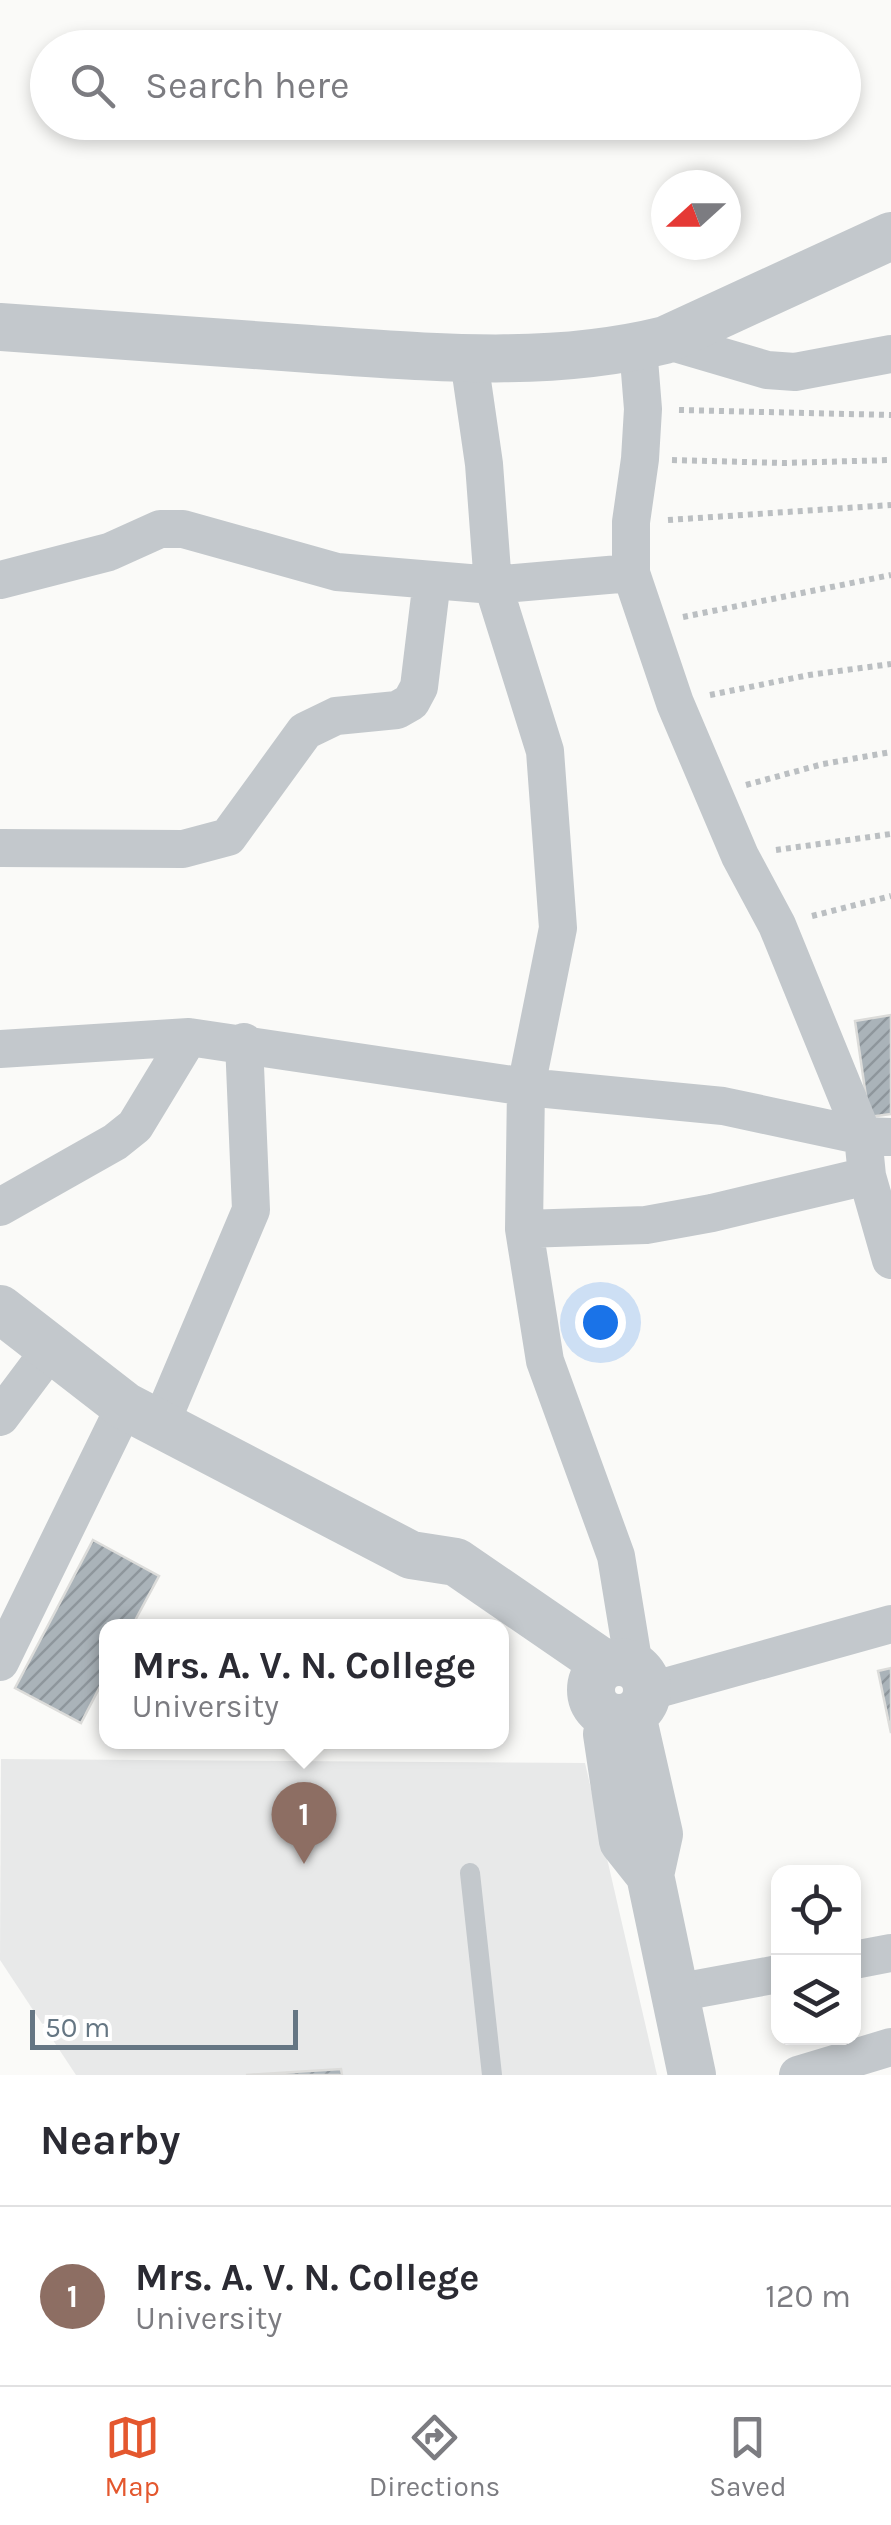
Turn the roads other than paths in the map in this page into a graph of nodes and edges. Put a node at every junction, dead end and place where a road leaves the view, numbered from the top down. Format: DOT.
graph roads {
  1 [pos="891,236"];
  2 [pos="0,327"];
  3 [pos="651,343"];
  4 [pos="891,354"];
  5 [pos="468,360"];
  6 [pos="631,573"];
  7 [pos="0,580"];
  8 [pos="432,580"];
  9 [pos="493,585"];
  10 [pos="0,848"];
  11 [pos="189,1037"];
  12 [pos="244,1042"];
  13 [pos="0,1050"];
  14 [pos="526,1087"];
  15 [pos="877,1137"];
  16 [pos="866,1176"];
  17 [pos="0,1207"];
  18 [pos="524,1229"];
  19 [pos="891,1260"];
  20 [pos="0,1309"];
  21 [pos="51,1349"];
  22 [pos="143,1415"];
  23 [pos="0,1416"];
  24 [pos="411,1555"];
  25 [pos="484,1619"];
  26 [pos="891,1624"];
  27 [pos="509,1635"];
  28 [pos="0,1662"];
  29 [pos="619,1690"];
  30 [pos="470,1873"];
  31 [pos="891,1953"];
  32 [pos="861,1959"];
  33 [pos="771,1975"];
  34 [pos="674,1993"];
  35 [pos="891,2047"];
  36 [pos="492,2075"];
  37 [pos="692,2075"];
  38 [pos="798,2075"];
  1 -- 3 [label="street"];
  2 -- 5 [label="street"];
  3 -- 4 [label="street"];
  3 -- 5 [label="street"];
  3 -- 6 [label="street"];
  5 -- 9 [label="street"];
  6 -- 9 [label="street"];
  6 -- 15 [label="street"];
  7 -- 8 [label="street"];
  8 -- 9 [label="street"];
  8 -- 10 [label="street"];
  9 -- 14 [label="street"];
  11 -- 12 [label="street"];
  11 -- 13 [label="street"];
  11 -- 17 [label="street"];
  12 -- 14 [label="street"];
  12 -- 22 [label="street"];
  14 -- 15 [label="street"];
  14 -- 18 [label="street"];
  15 -- 16 [label="street"];
  16 -- 18 [label="street"];
  16 -- 19 [label="street"];
  18 -- 29 [label="street"];
  20 -- 21 [label="street"];
  21 -- 22 [label="street"];
  21 -- 23 [label="street"];
  22 -- 24 [label="street"];
  22 -- 28 [label="street"];
  24 -- 25 [label="street"];
  24 -- 29 [label="street"];
  26 -- 29 [label="street"];
  27 -- 29 [label="street"];
  29 -- 34 [label="street"];
  30 -- 36 [label="lane"];
  31 -- 32 [label="street"];
  33 -- 34 [label="street"];
  34 -- 37 [label="street"];
  35 -- 38 [label="street"];
}
